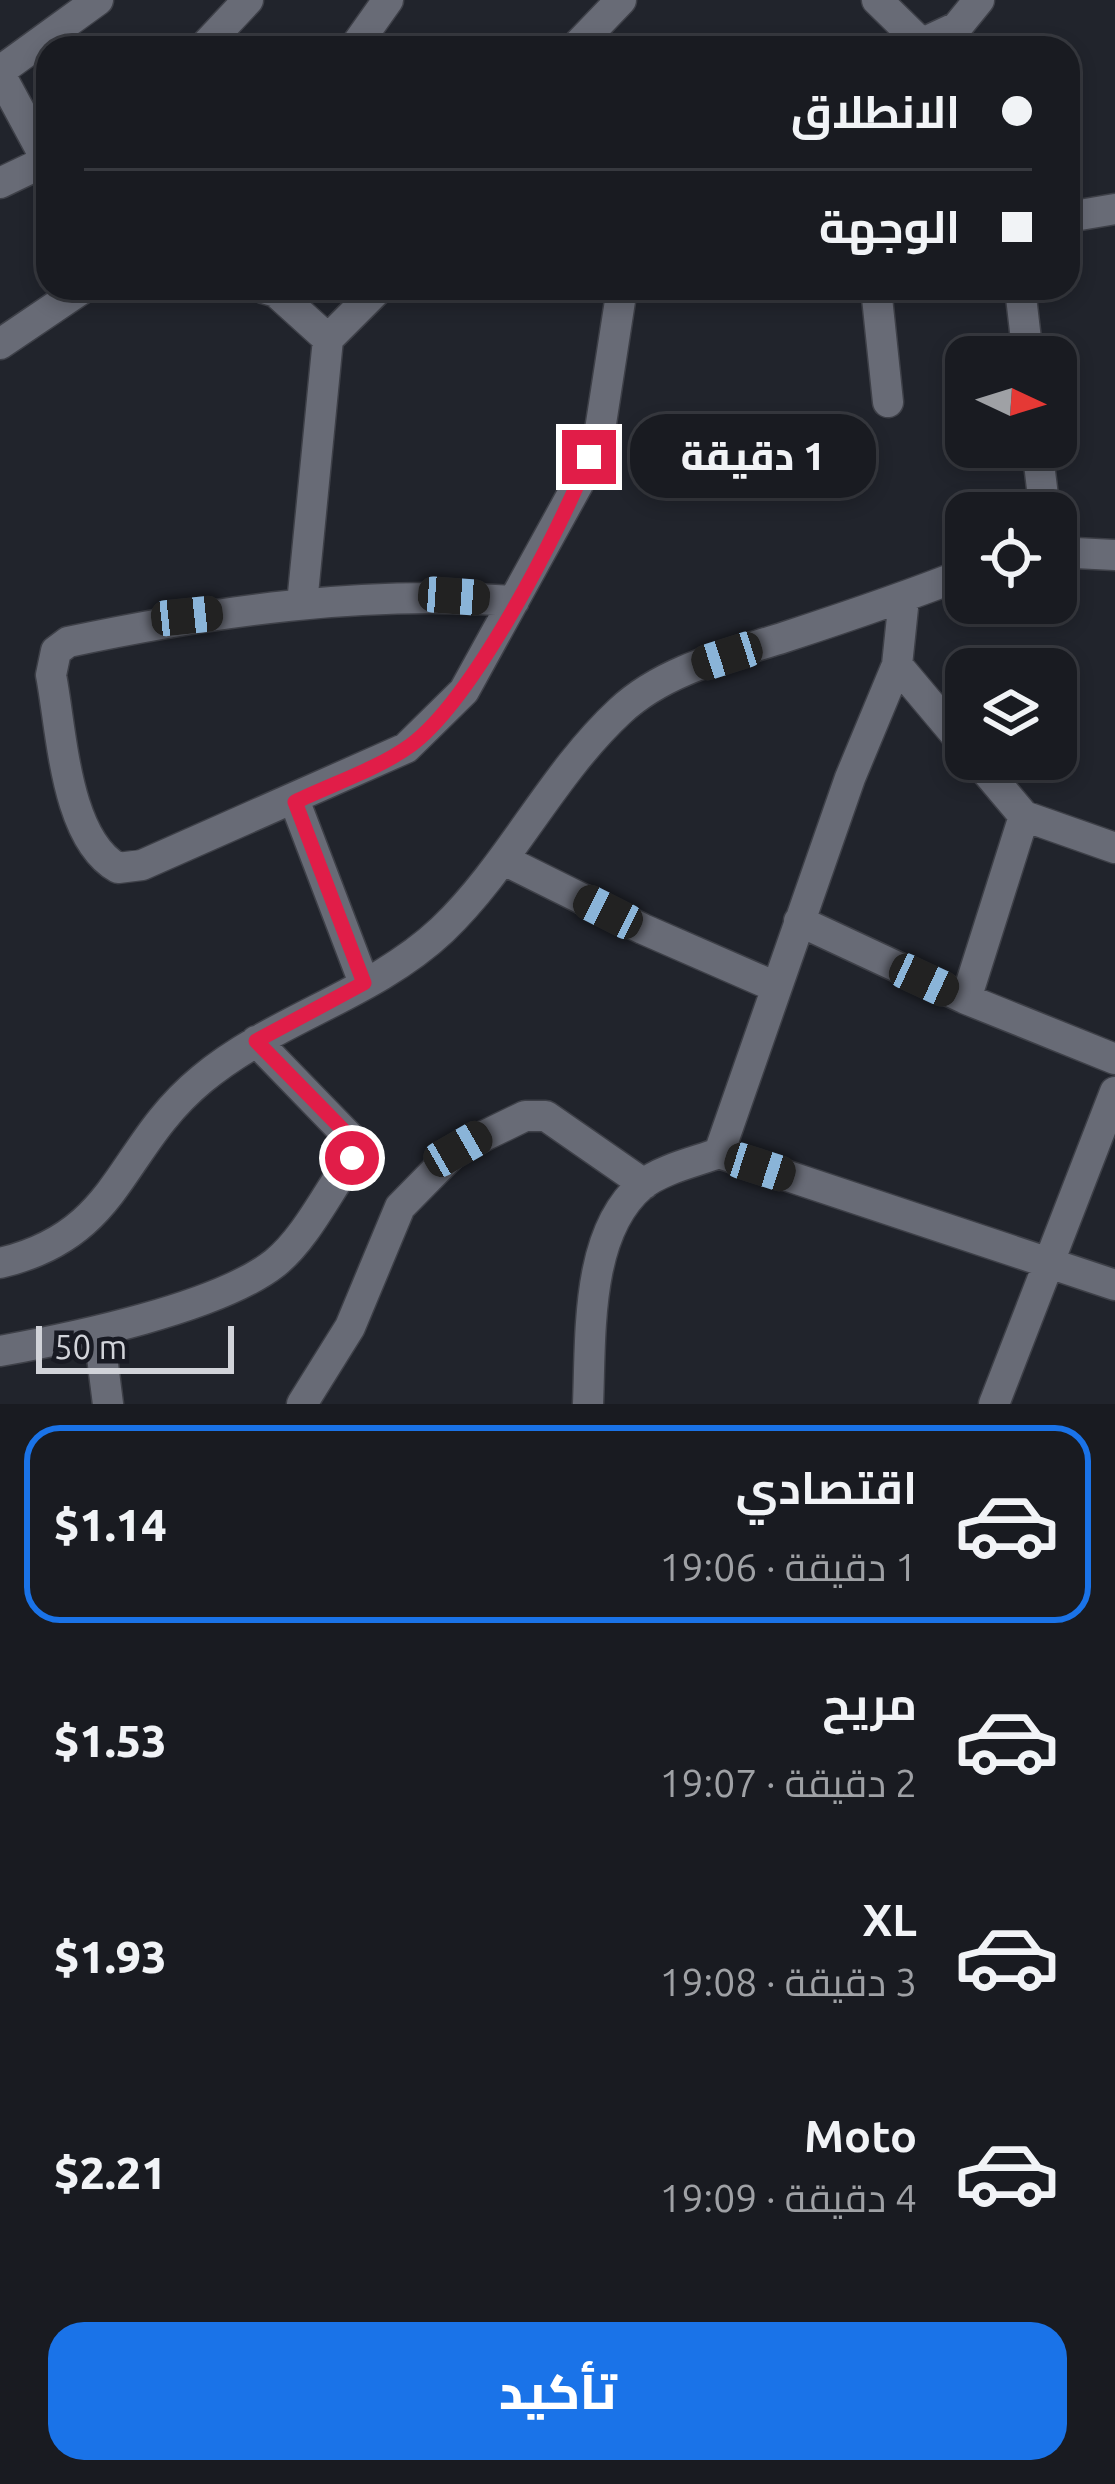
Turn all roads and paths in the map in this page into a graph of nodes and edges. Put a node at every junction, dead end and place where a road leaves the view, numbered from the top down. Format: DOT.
graph roads {
  1 [pos="98,0"];
  2 [pos="248,0"];
  3 [pos="388,0"];
  4 [pos="621,0"];
  5 [pos="877,0"];
  6 [pos="979,0"];
  7 [pos="49,36"];
  8 [pos="214,36"];
  9 [pos="362,36"];
  10 [pos="586,36"];
  11 [pos="908,36"];
  12 [pos="936,36"];
  13 [pos="36,46"];
  14 [pos="0,72"];
  15 [pos="36,139"];
  16 [pos="36,166"];
  17 [pos="0,183"];
  18 [pos="1115,208"];
  19 [pos="1080,215"];
  20 [pos="66,300"];
  21 [pos="285,300"];
  22 [pos="367,300"];
  23 [pos="620,300"];
  24 [pos="877,300"];
  25 [pos="1021,300"];
  26 [pos="1026,336"];
  27 [pos="328,339"];
  28 [pos="0,344"];
  29 [pos="888,402"];
  30 [pos="1077,553"];
  31 [pos="1115,555"];
  32 [pos="945,581"];
  33 [pos="904,598"];
  34 [pos="514,601"];
  35 [pos="302,604"];
  36 [pos="897,665"];
  37 [pos="945,722"];
  38 [pos="994,780"];
  39 [pos="295,802"];
  40 [pos="1024,815"];
  41 [pos="1115,848"];
  42 [pos="504,860"];
  43 [pos="799,921"];
  44 [pos="364,983"];
  45 [pos="776,987"];
  46 [pos="966,1000"];
  47 [pos="256,1041"];
  48 [pos="1115,1059"];
  49 [pos="1115,1092"];
  50 [pos="719,1153"];
  51 [pos="644,1184"];
  52 [pos="1048,1262"];
  53 [pos="0,1263"];
  54 [pos="1115,1285"];
  55 [pos="99,1333"];
  56 [pos="0,1351"];
  57 [pos="108,1404"];
  58 [pos="302,1404"];
  59 [pos="588,1404"];
  60 [pos="994,1404"];
  1 -- 7 [label="street"];
  2 -- 8 [label="street"];
  3 -- 9 [label="street"];
  4 -- 10 [label="street"];
  5 -- 11 [label="street"];
  6 -- 12 [label="street"];
  13 -- 14 [label="street"];
  14 -- 15 [label="street"];
  16 -- 17 [label="street"];
  18 -- 19 [label="street"];
  20 -- 28 [label="street"];
  21 -- 27 [label="street"];
  22 -- 27 [label="street"];
  23 -- 34 [label="street"];
  24 -- 29 [label="street"];
  25 -- 26 [label="street"];
  27 -- 35 [label="street"];
  30 -- 31 [label="street"];
  32 -- 33 [label="street"];
  33 -- 36 [label="street"];
  33 -- 42 [label="street"];
  34 -- 35 [label="street"];
  34 -- 39 [label="street"];
  35 -- 39 [label="street"];
  36 -- 37 [label="street"];
  36 -- 43 [label="street"];
  38 -- 40 [label="street"];
  39 -- 44 [label="street"];
  40 -- 41 [label="street"];
  40 -- 46 [label="street"];
  42 -- 44 [label="street"];
  42 -- 45 [label="street"];
  43 -- 45 [label="street"];
  43 -- 46 [label="street"];
  44 -- 47 [label="street"];
  45 -- 50 [label="street"];
  46 -- 48 [label="street"];
  47 -- 53 [label="street"];
  47 -- 55 [label="street"];
  49 -- 52 [label="street"];
  50 -- 51 [label="street"];
  50 -- 52 [label="street"];
  51 -- 58 [label="street"];
  51 -- 59 [label="street"];
  52 -- 54 [label="street"];
  52 -- 60 [label="street"];
  55 -- 56 [label="street"];
  55 -- 57 [label="street"];
}
